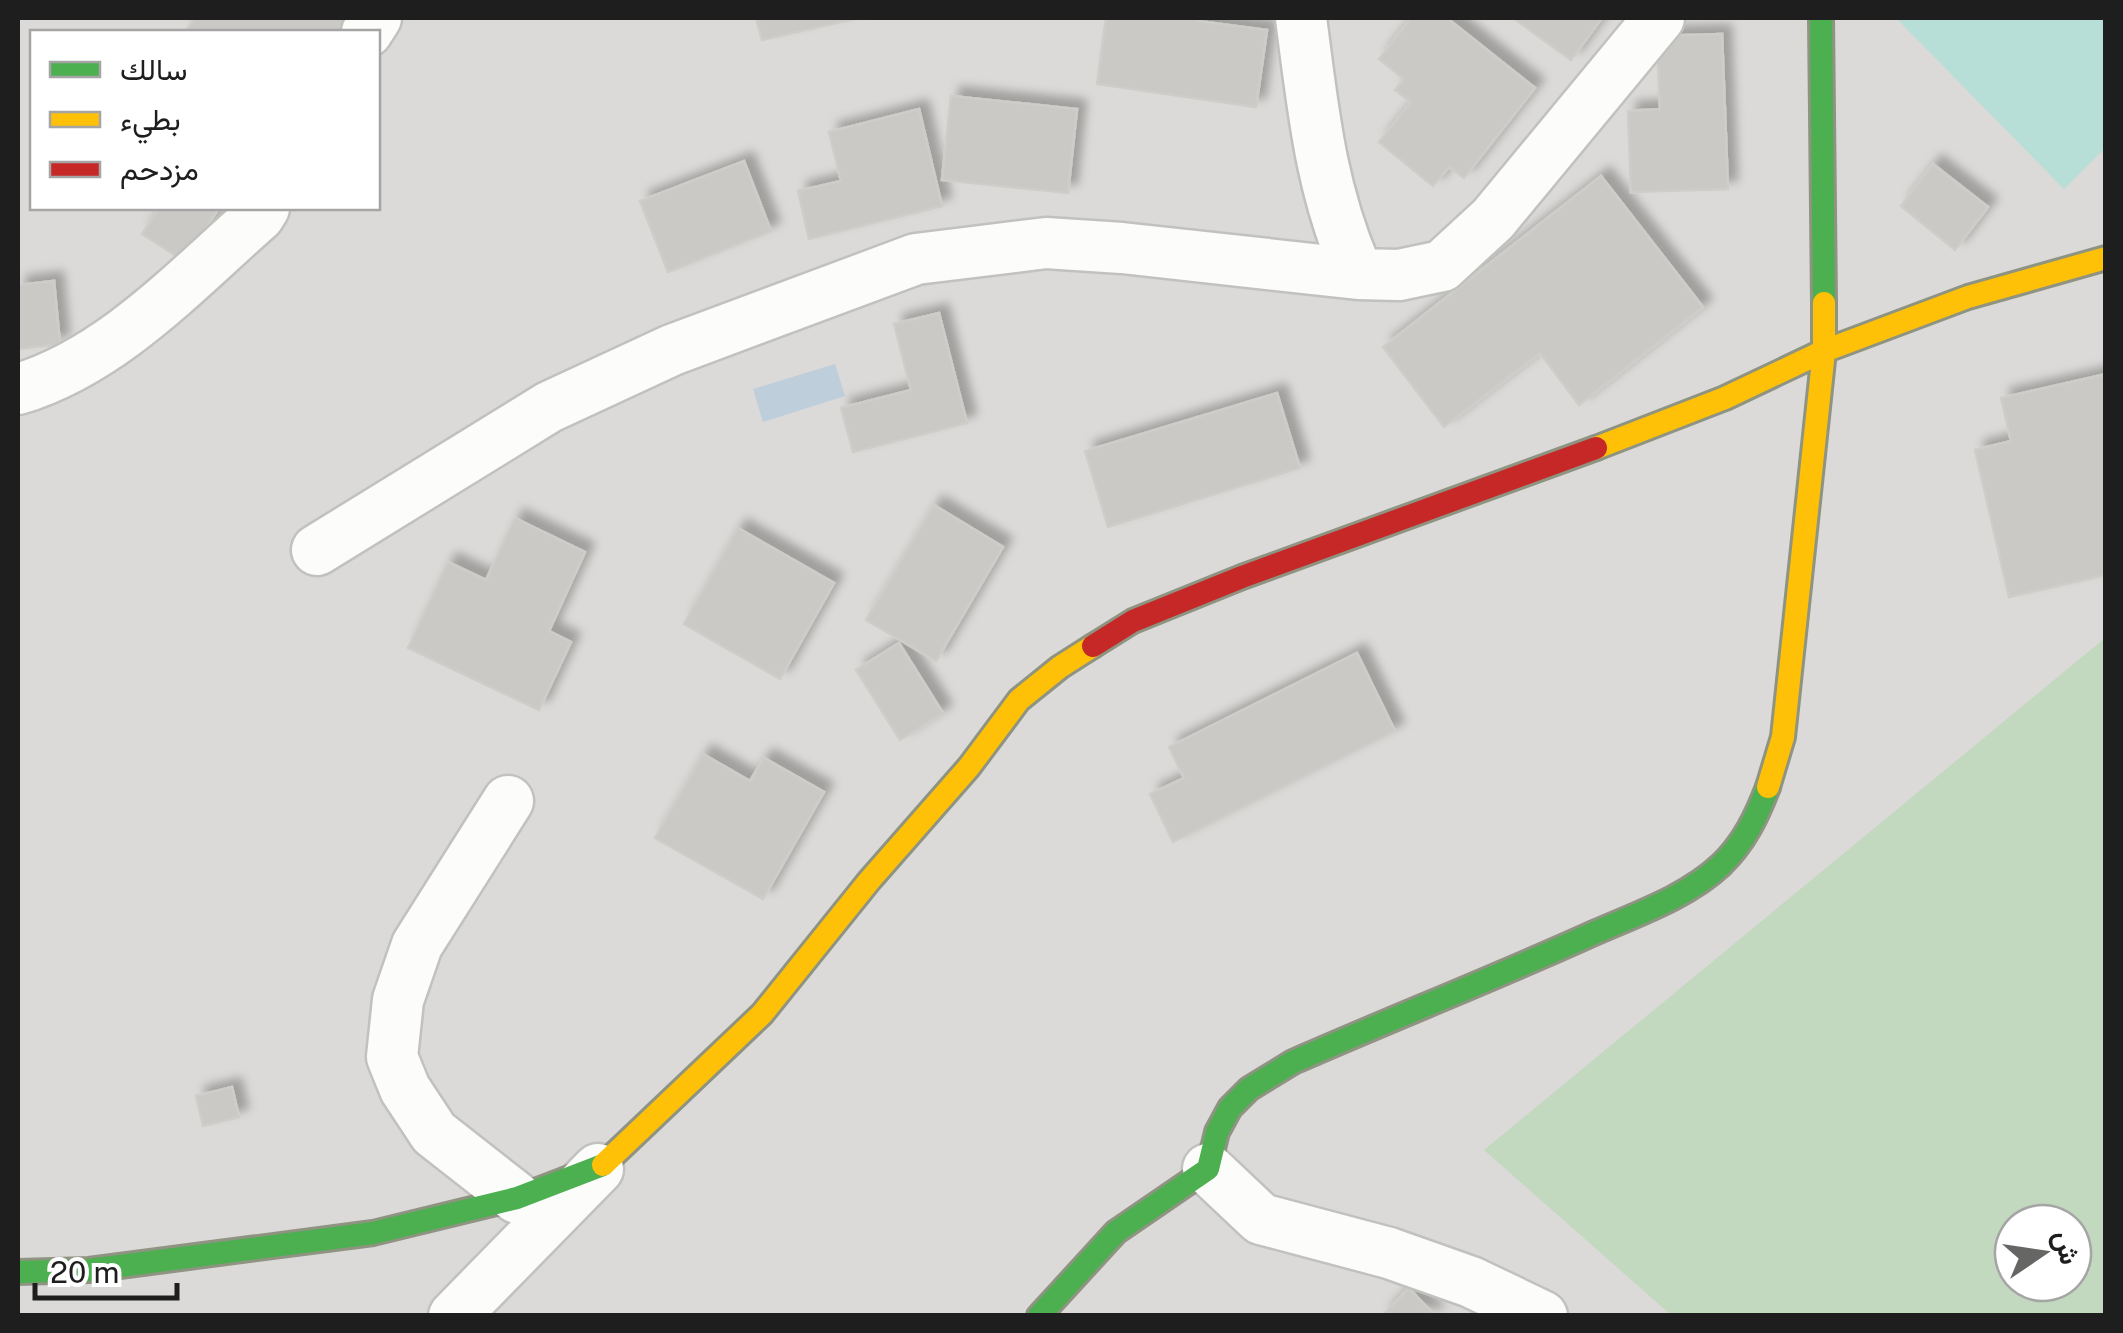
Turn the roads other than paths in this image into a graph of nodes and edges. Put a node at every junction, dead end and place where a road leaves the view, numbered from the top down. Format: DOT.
graph roads {
  1 [pos="1301,18"];
  2 [pos="1658,18"];
  3 [pos="1820,18"];
  4 [pos="262,210"];
  5 [pos="2106,258"];
  6 [pos="1358,274"];
  7 [pos="1824,351"];
  8 [pos="18,389"];
  9 [pos="317,550"];
  10 [pos="508,802"];
  11 [pos="1208,1168"];
  12 [pos="598,1169"];
  13 [pos="517,1198"];
  14 [pos="18,1272"];
  15 [pos="454,1316"];
  16 [pos="1039,1316"];
  17 [pos="1542,1316"];
  1 -- 6 [label="street"];
  2 -- 6 [label="street"];
  3 -- 7 [label="street"];
  4 -- 8 [label="street"];
  5 -- 7 [label="street"];
  6 -- 9 [label="street"];
  7 -- 11 [label="street"];
  7 -- 12 [label="street"];
  10 -- 13 [label="street"];
  11 -- 16 [label="street"];
  11 -- 17 [label="street"];
  12 -- 13 [label="street"];
  12 -- 15 [label="street"];
  13 -- 14 [label="street"];
}
